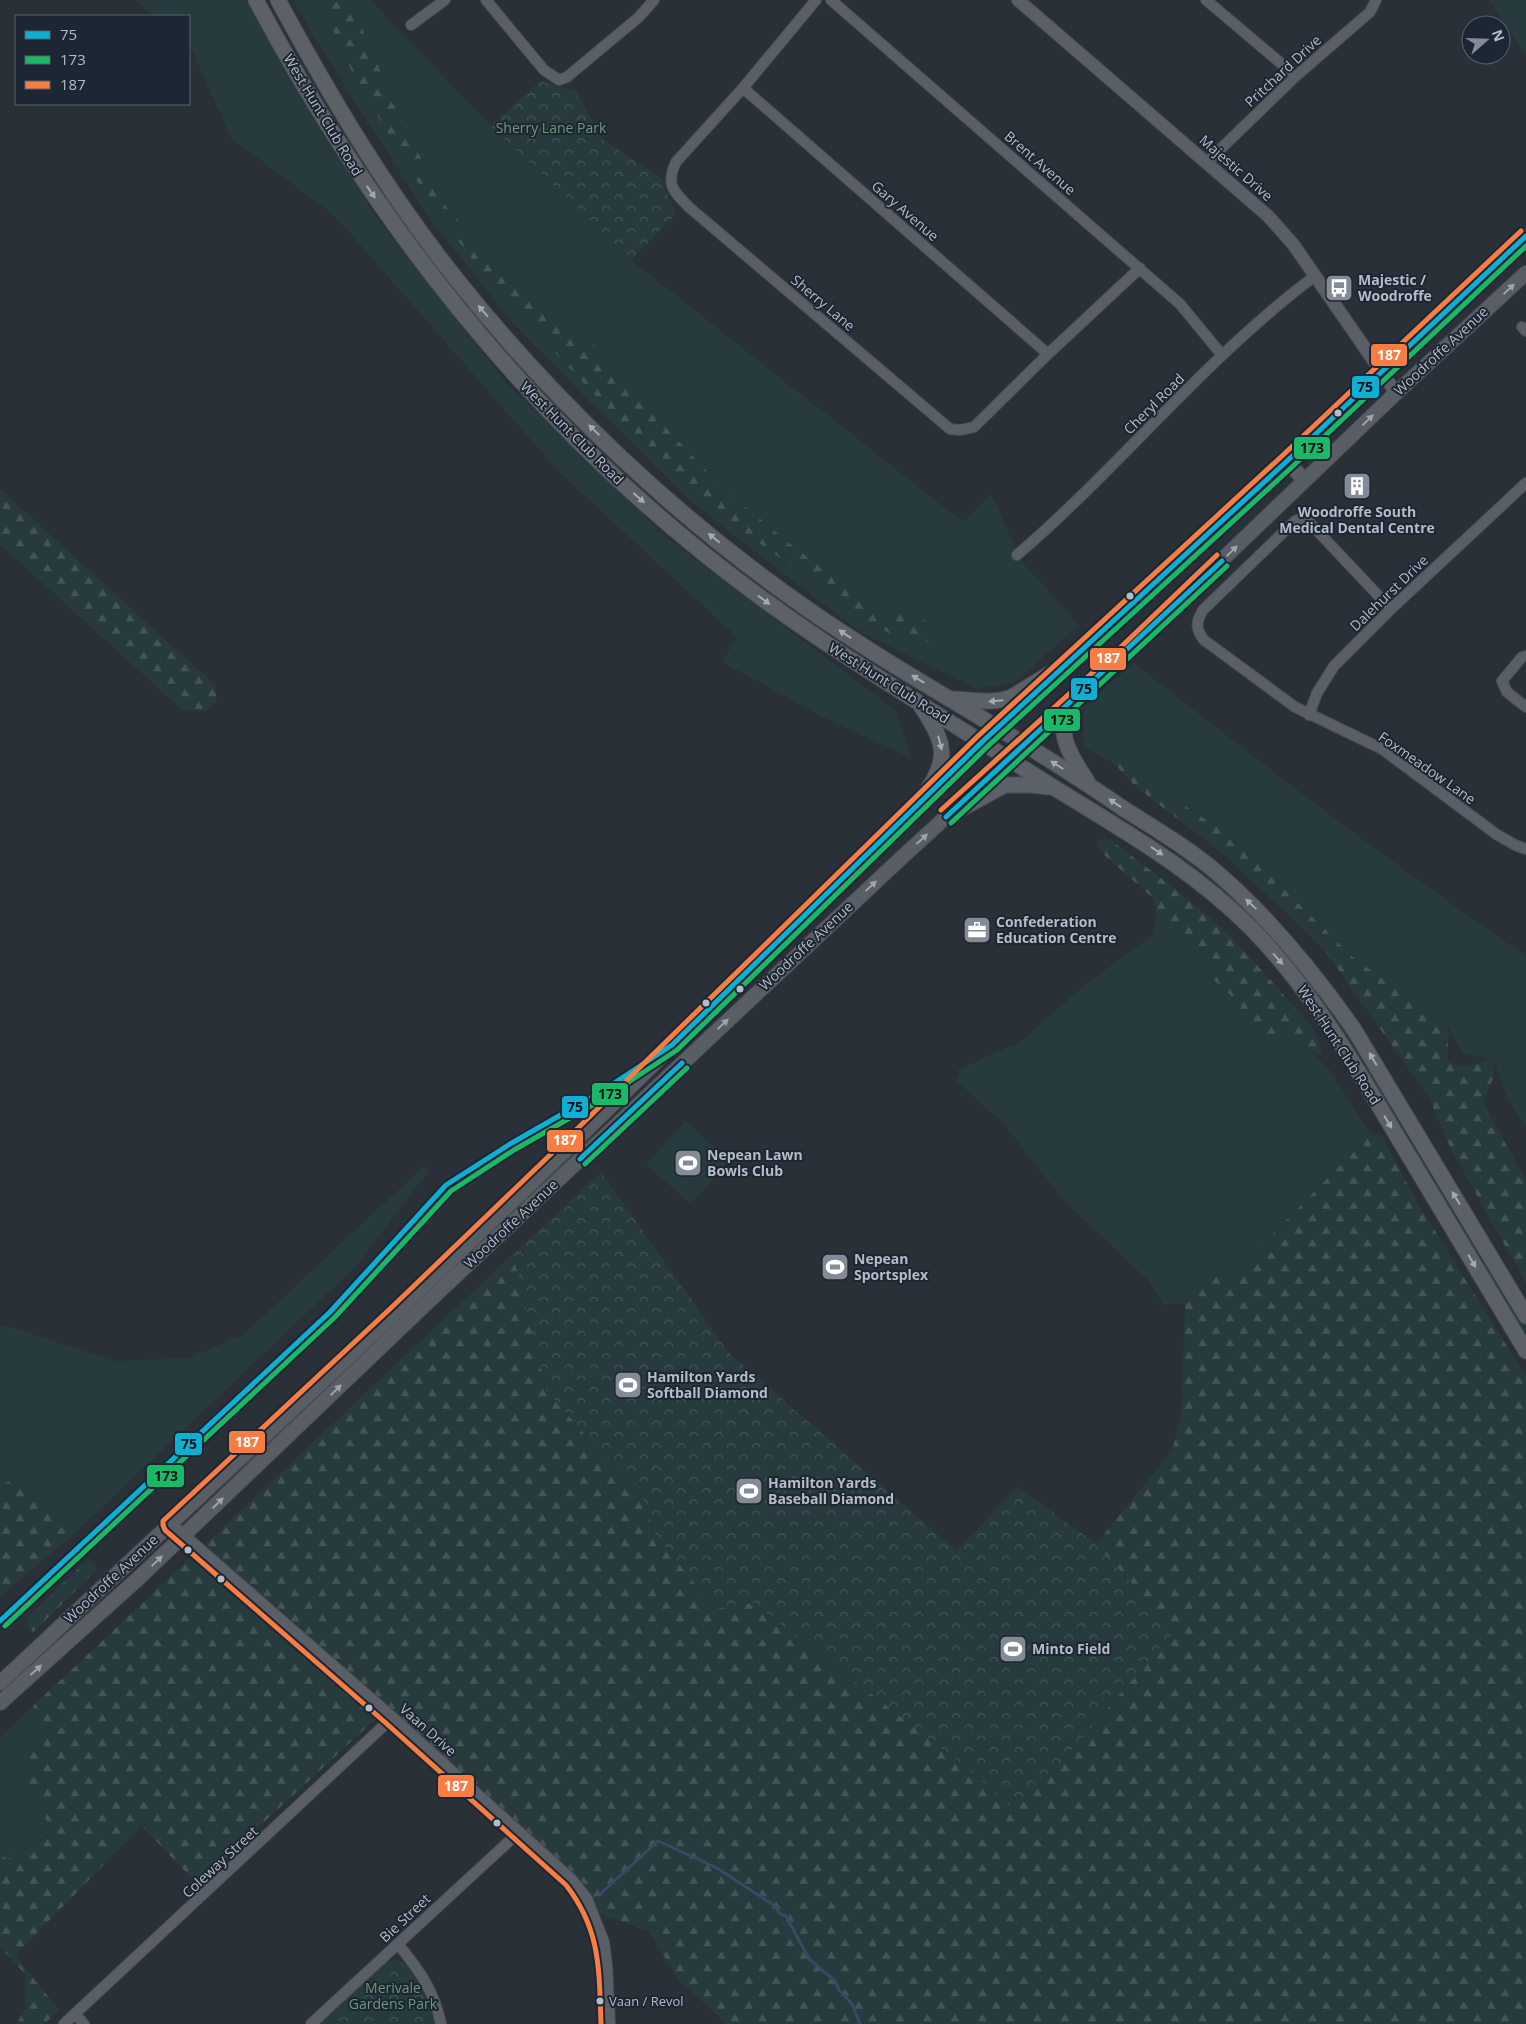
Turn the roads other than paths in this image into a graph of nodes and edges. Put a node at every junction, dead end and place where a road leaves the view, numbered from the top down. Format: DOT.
graph roads {
  1 [pos="256,0"];
  2 [pos="278,0"];
  3 [pos="445,0"];
  4 [pos="486,0"];
  5 [pos="654,0"];
  6 [pos="816,0"];
  7 [pos="830,0"];
  8 [pos="1018,0"];
  9 [pos="1206,0"];
  10 [pos="1376,0"];
  11 [pos="411,25"];
  12 [pos="1296,76"];
  13 [pos="743,88"];
  14 [pos="1207,162"];
  15 [pos="1526,236"];
  16 [pos="1140,268"];
  17 [pos="1526,273"];
  18 [pos="1315,276"];
  19 [pos="1048,354"];
  20 [pos="1222,355"];
  21 [pos="1382,372"];
  22 [pos="1396,393"];
  23 [pos="1287,461"];
  24 [pos="1304,480"];
  25 [pos="1526,483"];
  26 [pos="1017,555"];
  27 [pos="1391,609"];
  28 [pos="1526,656"];
  29 [pos="1069,662"];
  30 [pos="1094,680"];
  31 [pos="950,698"];
  32 [pos="917,700"];
  33 [pos="1526,707"];
  34 [pos="1309,714"];
  35 [pos="998,727"];
  36 [pos="982,742"];
  37 [pos="1024,745"];
  38 [pos="1009,759"];
  39 [pos="1089,785"];
  40 [pos="1054,788"];
  41 [pos="917,806"];
  42 [pos="946,817"];
  43 [pos="1526,849"];
  44 [pos="769,952"];
  45 [pos="784,967"];
  46 [pos="1526,1316"];
  47 [pos="1526,1351"];
  48 [pos="170,1524"];
  49 [pos="183,1536"];
  50 [pos="0,1683"];
  51 [pos="0,1703"];
  52 [pos="392,1718"];
  53 [pos="518,1833"];
  54 [pos="398,1944"];
  55 [pos="75,2014"];
  56 [pos="64,2024"];
  57 [pos="84,2024"];
  58 [pos="311,2024"];
  59 [pos="441,2024"];
  60 [pos="609,2024"];
  1 -- 32 [label="main road, West Hunt Club Road, one-way"];
  31 -- 2 [label="main road, West Hunt Club Road, one-way"];
  3 -- 11 [label="street"];
  4 -- 5 [label="street"];
  6 -- 13 [label="street, Sherry Lane"];
  7 -- 16 [label="street, Brent Avenue"];
  8 -- 14 [label="street, Majestic Drive"];
  9 -- 12 [label="street"];
  10 -- 12 [label="street, Pritchard Drive"];
  12 -- 14 [label="street, Pritchard Drive"];
  13 -- 19 [label="street, Gary Avenue"];
  13 -- 19 [label="street, Sherry Lane"];
  14 -- 18 [label="street, Majestic Drive"];
  15 -- 21 [label="main road, Woodroffe Avenue"];
  16 -- 19 [label="street, Sherry Lane"];
  16 -- 20 [label="street, Brent Avenue"];
  22 -- 17 [label="main road, Woodroffe Avenue, one-way"];
  18 -- 20 [label="street, Cheryl Road"];
  18 -- 21 [label="street, Majestic Drive"];
  20 -- 26 [label="street, Cheryl Road"];
  21 -- 22 [label="street, Majestic Drive"];
  21 -- 23 [label="main road, Woodroffe Avenue"];
  24 -- 22 [label="main road, Woodroffe Avenue, one-way"];
  23 -- 24 [label="main road"];
  23 -- 29 [label="main road, Woodroffe Avenue"];
  30 -- 24 [label="main road, Woodroffe Avenue, one-way"];
  25 -- 27 [label="street, Dalehurst Drive"];
  27 -- 34 [label="street, Dalehurst Drive"];
  27 -- 34 [label="street, Foxmeadow Lane"];
  28 -- 33 [label="street"];
  29 -- 31 [label="main road, one-way"];
  29 -- 35 [label="main road, Woodroffe Avenue"];
  30 -- 37 [label="main road, Woodroffe Avenue"];
  30 -- 39 [label="main road"];
  31 -- 35 [label="main road, West Hunt Club Road"];
  32 -- 36 [label="main road, West Hunt Club Road"];
  32 -- 41 [label="main road, one-way"];
  34 -- 43 [label="street, Foxmeadow Lane"];
  35 -- 36 [label="main road, Woodroffe Avenue"];
  35 -- 37 [label="main road, West Hunt Club Road"];
  36 -- 38 [label="main road, West Hunt Club Road"];
  36 -- 41 [label="main road, Woodroffe Avenue"];
  37 -- 38 [label="main road, Woodroffe Avenue"];
  39 -- 37 [label="main road, West Hunt Club Road, one-way"];
  38 -- 40 [label="main road, West Hunt Club Road"];
  38 -- 42 [label="main road, Woodroffe Avenue"];
  46 -- 39 [label="main road, West Hunt Club Road, one-way"];
  40 -- 42 [label="main road"];
  40 -- 47 [label="main road, West Hunt Club Road, one-way"];
  41 -- 44 [label="main road, Woodroffe Avenue"];
  45 -- 42 [label="main road, Woodroffe Avenue, one-way"];
  44 -- 45 [label="main road"];
  44 -- 48 [label="main road, Woodroffe Avenue"];
  49 -- 45 [label="main road, Woodroffe Avenue, one-way"];
  48 -- 49 [label="street, Vaan Drive"];
  48 -- 50 [label="main road, Woodroffe Avenue"];
  51 -- 49 [label="main road, Woodroffe Avenue, one-way"];
  49 -- 52 [label="street, Vaan Drive"];
  52 -- 53 [label="street, Vaan Drive"];
  52 -- 55 [label="street, Coleway Street"];
  53 -- 54 [label="street, Bie Street"];
  53 -- 60 [label="street, Vaan Drive"];
  54 -- 58 [label="street, Bie Street"];
  54 -- 59 [label="street"];
  55 -- 56 [label="street, Coleway Street"];
  55 -- 57 [label="street"];
}
